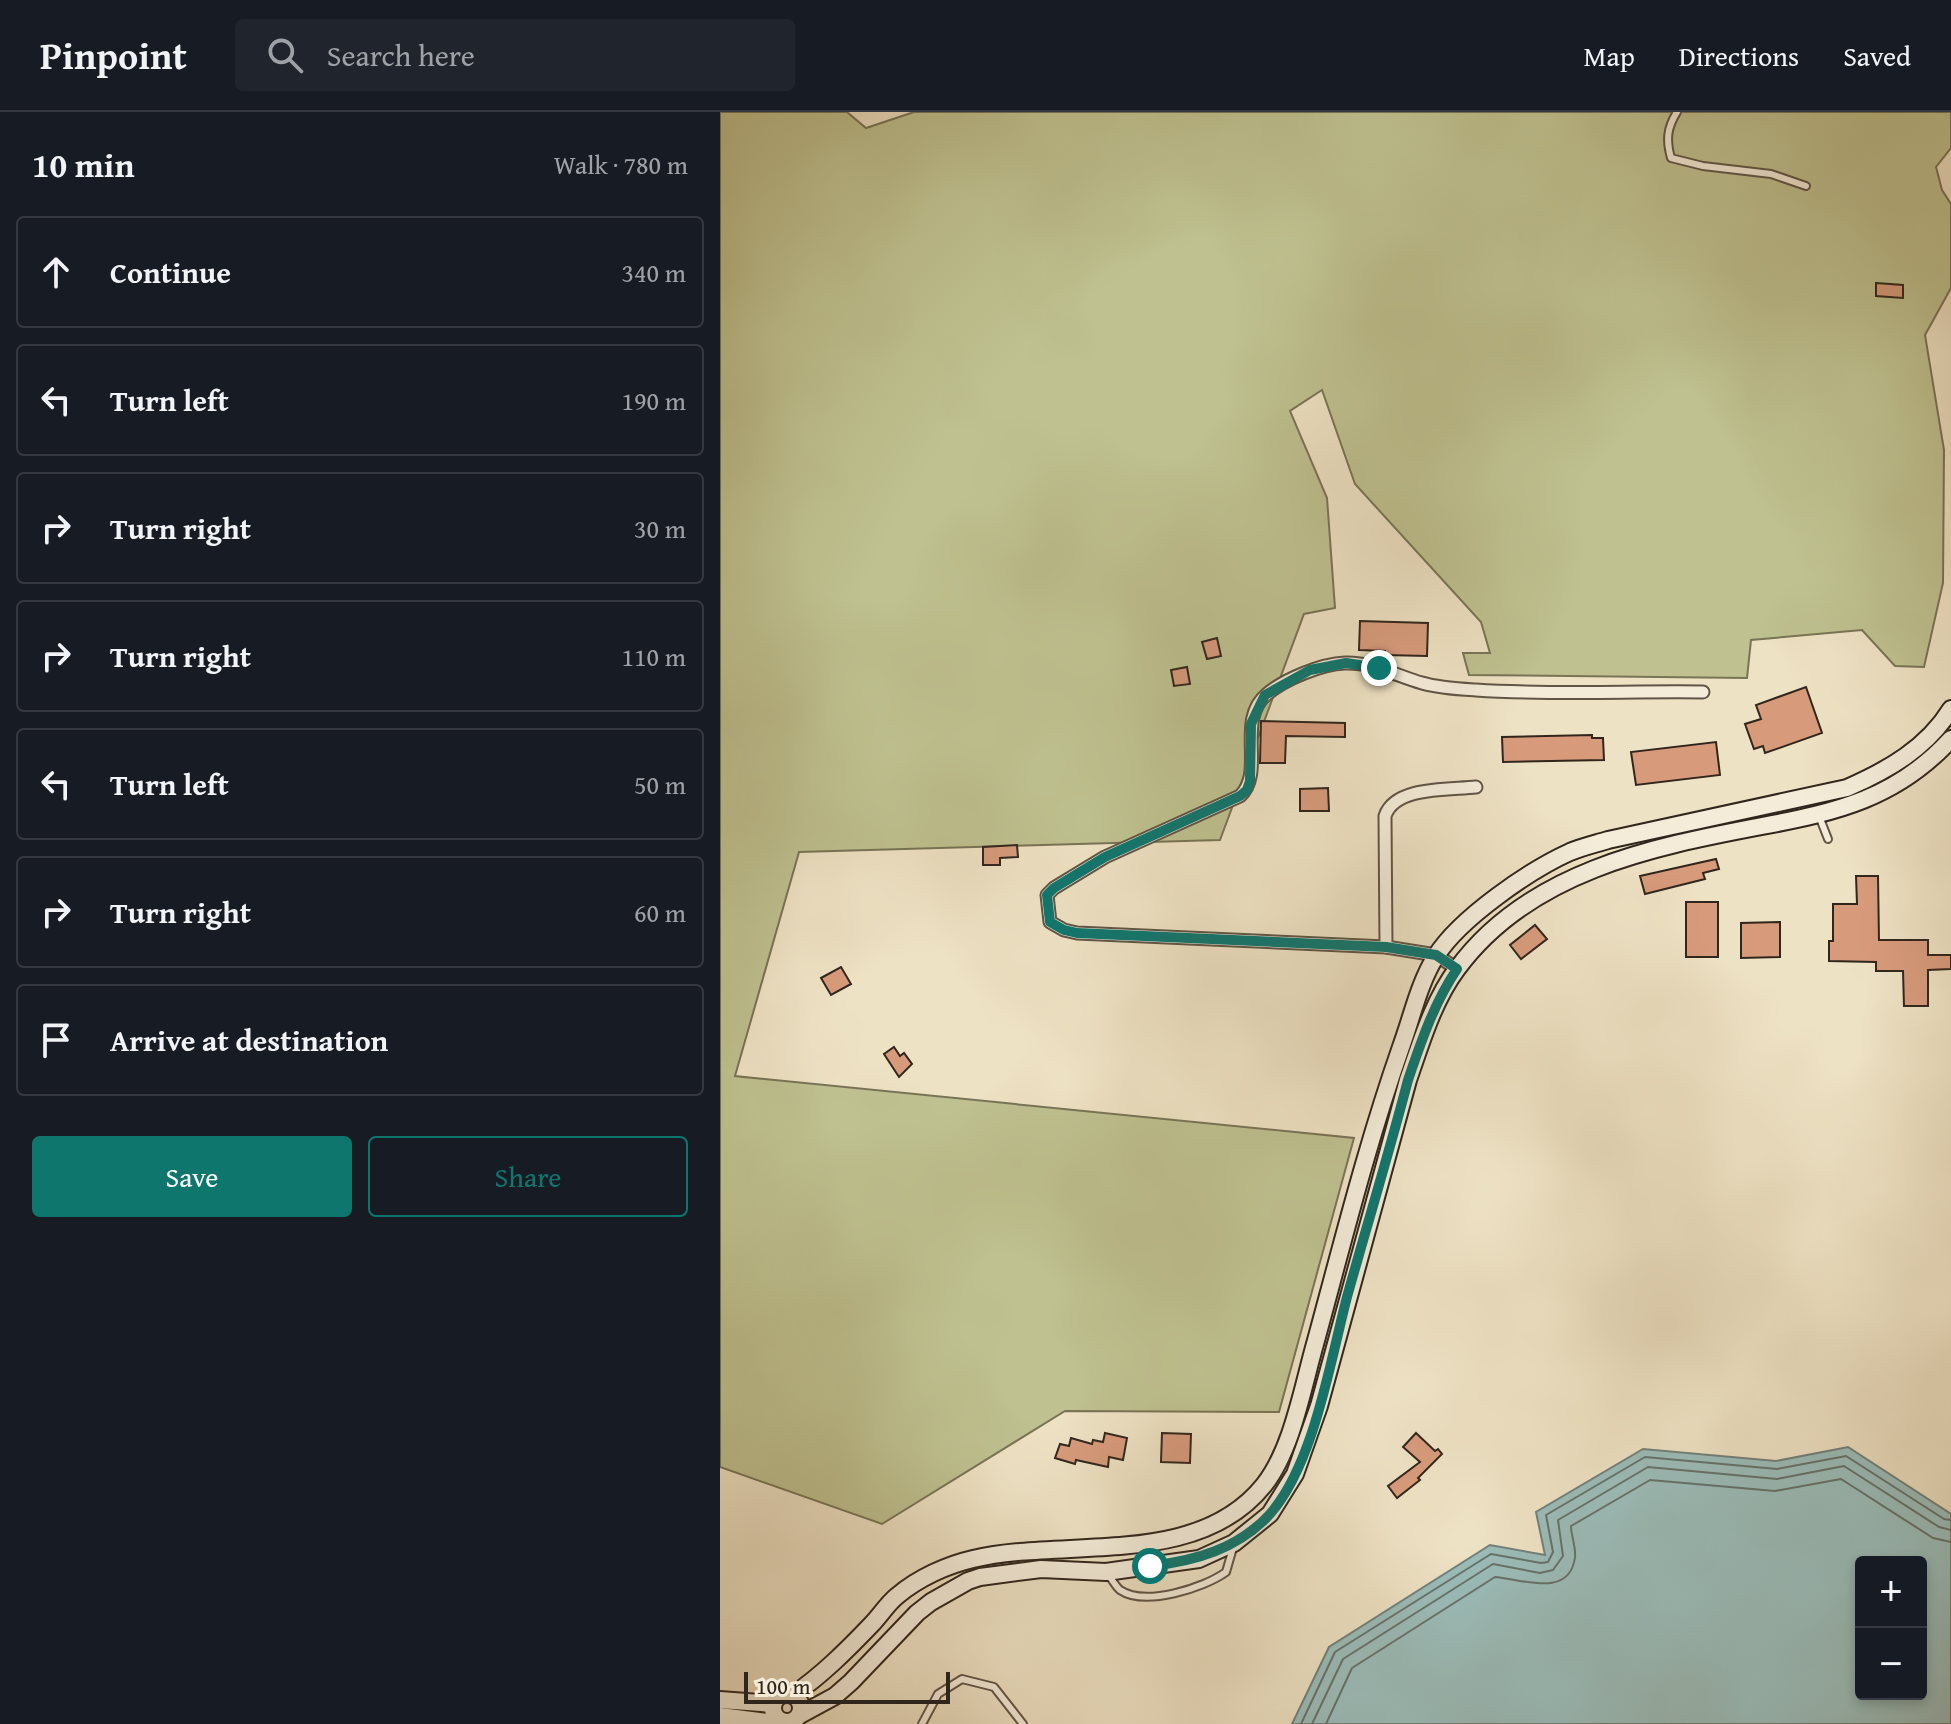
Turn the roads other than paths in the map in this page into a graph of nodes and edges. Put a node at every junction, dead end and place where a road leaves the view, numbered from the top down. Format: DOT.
graph roads {
  1 [pos="1677,112"];
  2 [pos="1806,186"];
  3 [pos="1703,692"];
  4 [pos="1951,709"];
  5 [pos="1951,739"];
  6 [pos="1476,787"];
  7 [pos="1815,795"];
  8 [pos="1819,816"];
  9 [pos="1828,839"];
  10 [pos="1386,947"];
  11 [pos="1436,955"];
  12 [pos="1457,969"];
  13 [pos="1234,1543"];
  14 [pos="1106,1572"];
  15 [pos="793,1695"];
  16 [pos="720,1700"];
  17 [pos="773,1704"];
  18 [pos="720,1716"];
  19 [pos="790,1721"];
  20 [pos="922,1724"];
  21 [pos="1023,1724"];
  1 -- 2 [label="lane"];
  3 -- 10 [label="street"];
  4 -- 7 [label="main road"];
  5 -- 8 [label="main road"];
  6 -- 10 [label="street"];
  7 -- 8 [label="main road"];
  7 -- 11 [label="main road"];
  8 -- 9 [label="lane"];
  8 -- 12 [label="main road"];
  10 -- 11 [label="street"];
  11 -- 12 [label="street"];
  11 -- 15 [label="main road"];
  12 -- 13 [label="main road"];
  13 -- 14 [label="main road"];
  13 -- 14 [label="lane"];
  14 -- 19 [label="main road"];
  15 -- 17 [label="main road"];
  15 -- 19 [label="main road"];
  16 -- 17 [label="main road"];
  17 -- 19 [label="main road"];
  18 -- 19 [label="main road"];
  20 -- 21 [label="lane"];
}
